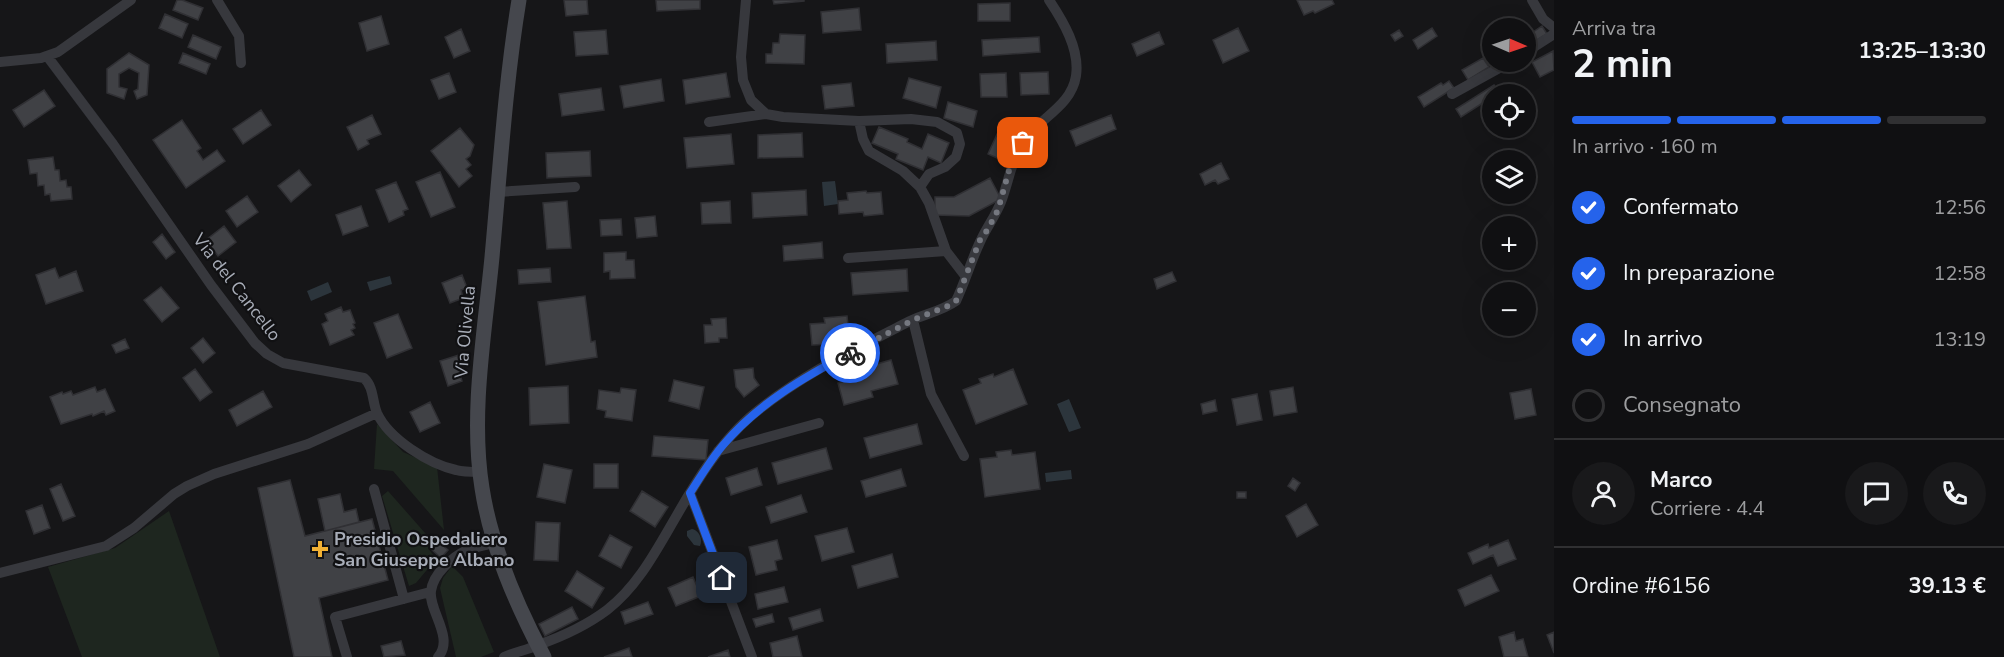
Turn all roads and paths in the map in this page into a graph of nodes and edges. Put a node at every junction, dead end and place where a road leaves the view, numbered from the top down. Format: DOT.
graph roads {
  1 [pos="131,0"];
  2 [pos="217,0"];
  3 [pos="519,0"];
  4 [pos="746,0"];
  5 [pos="1049,0"];
  6 [pos="1532,0"];
  7 [pos="1554,28"];
  8 [pos="1554,34"];
  9 [pos="1536,46"];
  10 [pos="47,56"];
  11 [pos="0,62"];
  12 [pos="240,63"];
  13 [pos="1492,72"];
  14 [pos="1452,94"];
  15 [pos="766,114"];
  16 [pos="859,121"];
  17 [pos="709,122"];
  18 [pos="920,187"];
  19 [pos="574,188"];
  20 [pos="498,192"];
  21 [pos="946,251"];
  22 [pos="848,258"];
  23 [pos="966,277"];
  24 [pos="913,320"];
  25 [pos="377,413"];
  26 [pos="819,423"];
  27 [pos="718,451"];
  28 [pos="964,456"];
  29 [pos="480,472"];
  30 [pos="374,489"];
  31 [pos="690,493"];
  32 [pos="494,543"];
  33 [pos="0,573"];
  34 [pos="430,592"];
  35 [pos="404,599"];
  36 [pos="541,651"];
  37 [pos="347,657"];
  38 [pos="438,657"];
  39 [pos="504,657"];
  40 [pos="752,657"];
  1 -- 10 [label="street"];
  2 -- 12 [label="street"];
  3 -- 20 [label="main road, Via Olivella"];
  4 -- 15 [label="street"];
  5 -- 23 [label="street"];
  6 -- 7 [label="street"];
  8 -- 9 [label="street"];
  10 -- 11 [label="street"];
  10 -- 25 [label="street, Via del Cancello"];
  13 -- 14 [label="street"];
  15 -- 16 [label="street"];
  15 -- 17 [label="street"];
  16 -- 18 [label="street"];
  16 -- 18 [label="street"];
  18 -- 21 [label="street"];
  19 -- 20 [label="street"];
  20 -- 29 [label="main road, Via Olivella"];
  21 -- 22 [label="street"];
  21 -- 23 [label="street"];
  23 -- 24 [label="street"];
  24 -- 27 [label="street"];
  24 -- 28 [label="street"];
  25 -- 29 [label="street, Via del Cancello"];
  25 -- 33 [label="street"];
  26 -- 27 [label="street"];
  27 -- 31 [label="street"];
  29 -- 32 [label="main road, Via Olivella"];
  30 -- 35 [label="street"];
  31 -- 36 [label="street"];
  31 -- 40 [label="street"];
  32 -- 34 [label="street"];
  32 -- 36 [label="main road, Via Olivella"];
  34 -- 35 [label="street"];
  34 -- 38 [label="street"];
  35 -- 37 [label="street"];
  36 -- 39 [label="street"];
}
